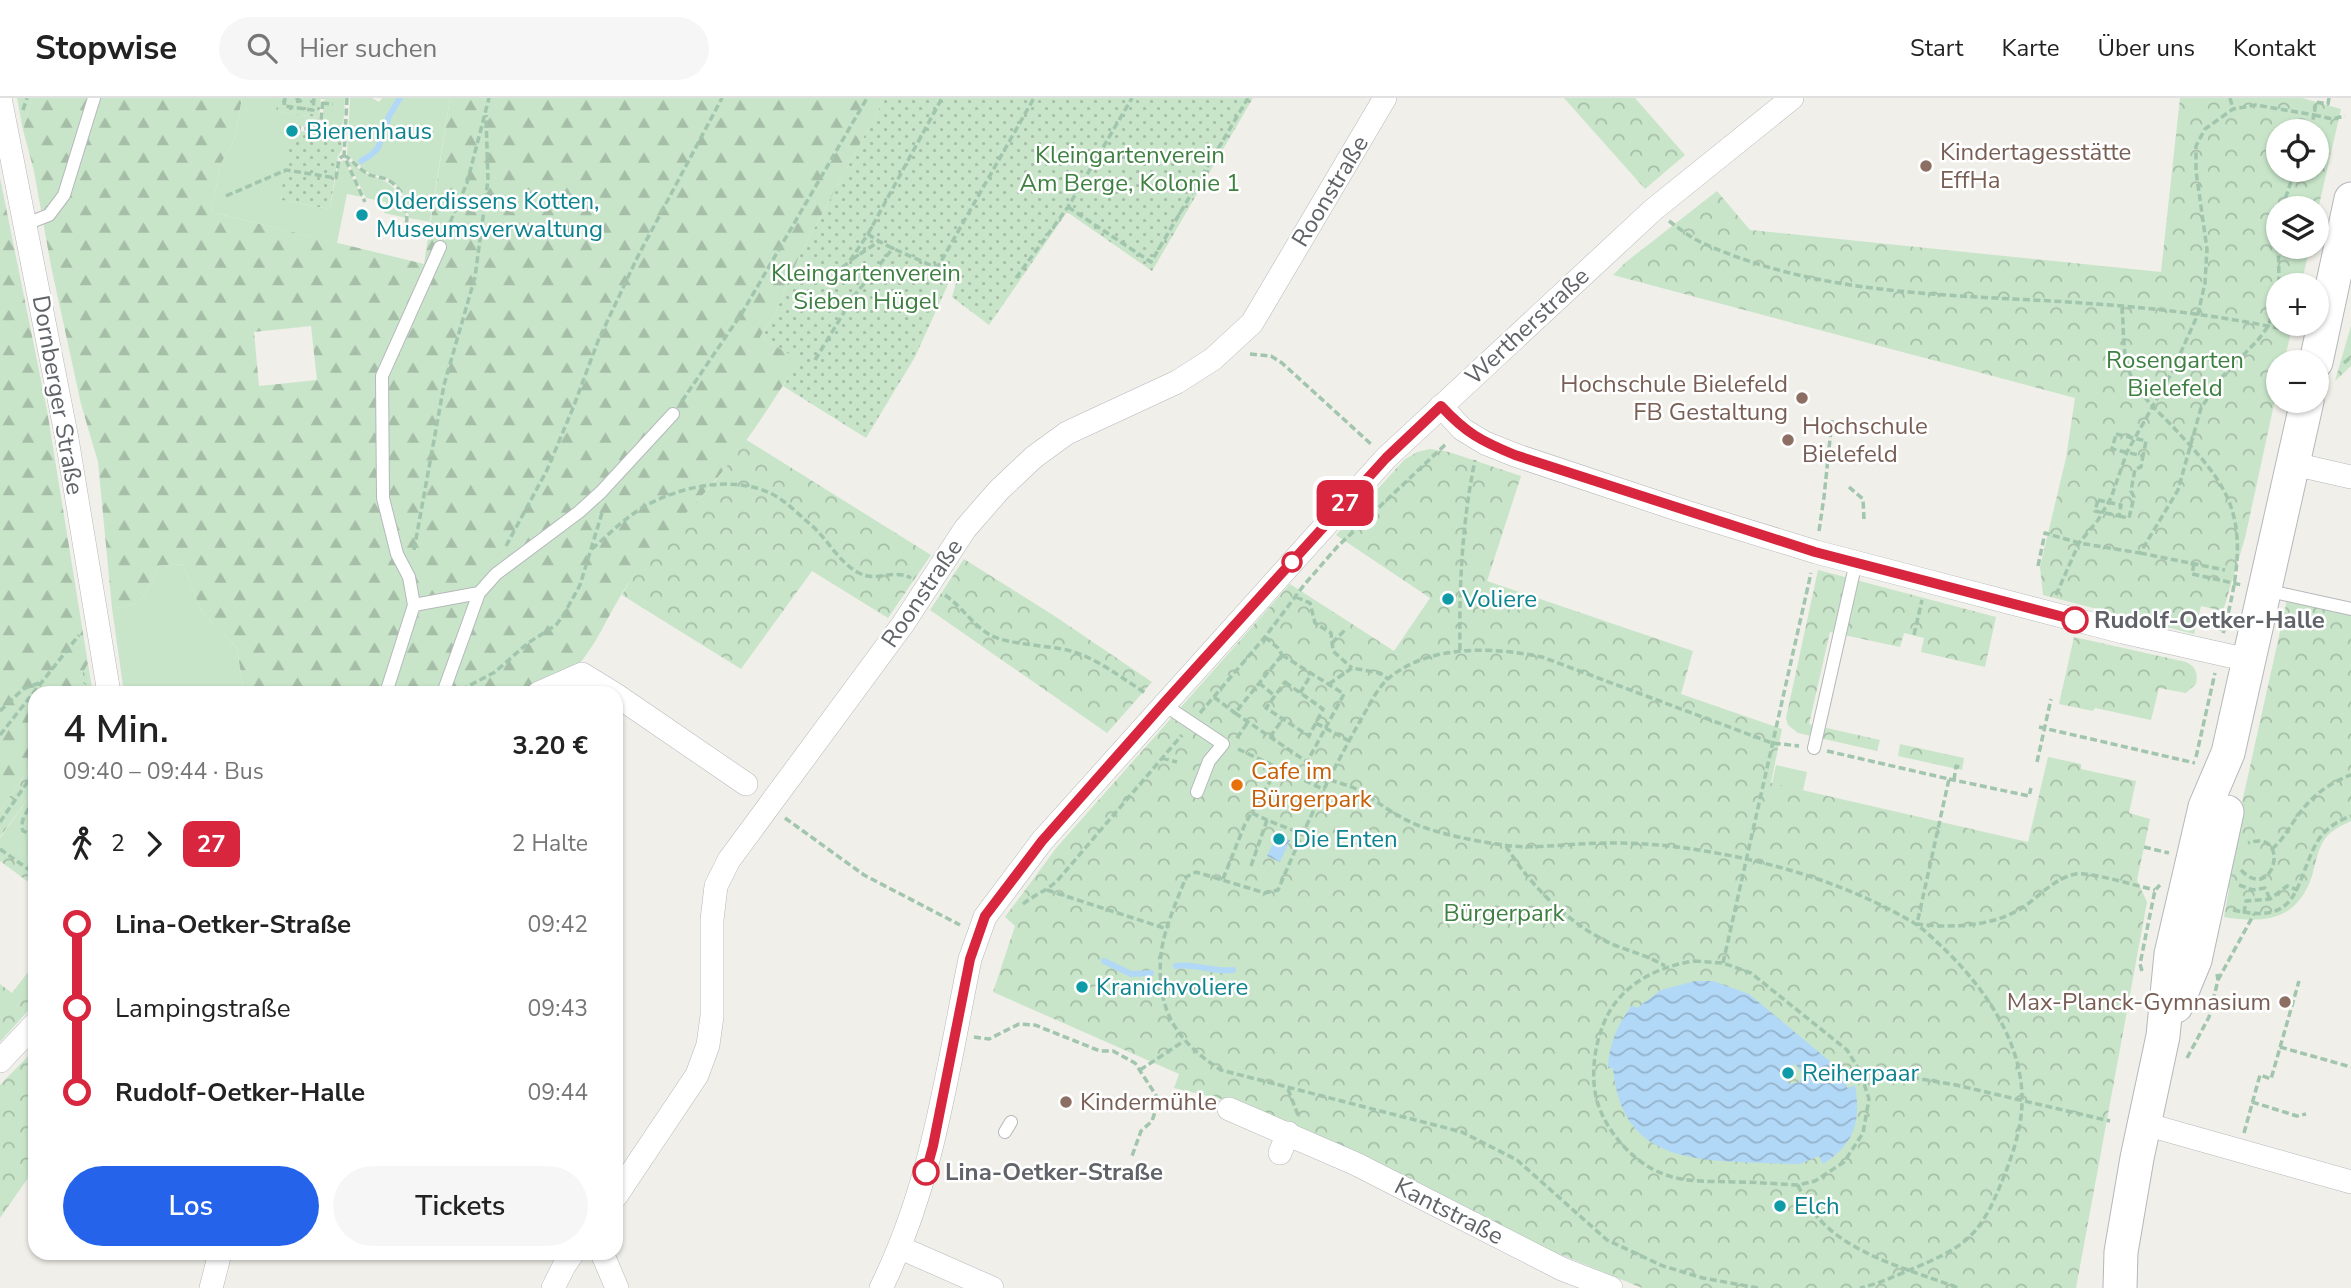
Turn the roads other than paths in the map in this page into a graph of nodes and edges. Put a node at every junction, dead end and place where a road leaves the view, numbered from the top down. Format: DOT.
graph roads {
  1 [pos="0,98"];
  2 [pos="94,98"];
  3 [pos="1385,98"];
  4 [pos="1792,98"];
  5 [pos="2351,199"];
  6 [pos="26,223"];
  7 [pos="440,247"];
  8 [pos="2319,350"];
  9 [pos="1441,406"];
  10 [pos="2305,413"];
  11 [pos="673,414"];
  12 [pos="2294,464"];
  13 [pos="2351,477"];
  14 [pos="1856,562"];
  15 [pos="2249,587"];
  16 [pos="479,593"];
  17 [pos="414,605"];
  18 [pos="2351,609"];
  19 [pos="2233,657"];
  20 [pos="108,686"];
  21 [pos="388,686"];
  22 [pos="446,686"];
  23 [pos="555,686"];
  24 [pos="602,686"];
  25 [pos="623,699"];
  26 [pos="1163,704"];
  27 [pos="1814,748"];
  28 [pos="2228,753"];
  29 [pos="746,784"];
  30 [pos="1198,792"];
  31 [pos="28,1031"];
  32 [pos="2163,1036"];
  33 [pos="0,1061"];
  34 [pos="1229,1109"];
  35 [pos="2145,1124"];
  36 [pos="2351,1182"];
  37 [pos="623,1186"];
  38 [pos="901,1248"];
  39 [pos="2121,1252"];
  40 [pos="218,1260"];
  41 [pos="568,1260"];
  42 [pos="605,1260"];
  43 [pos="211,1288"];
  44 [pos="553,1288"];
  45 [pos="617,1288"];
  46 [pos="881,1288"];
  47 [pos="992,1288"];
  48 [pos="1611,1288"];
  49 [pos="2103,1288"];
  50 [pos="2120,1288"];
  1 -- 6 [label="street, Dornberger Straße"];
  2 -- 6 [label="lane"];
  3 -- 37 [label="street, Roonstraße"];
  4 -- 9 [label="street, Wertherstraße"];
  5 -- 8 [label="main road"];
  6 -- 20 [label="street, Dornberger Straße"];
  7 -- 17 [label="lane"];
  9 -- 14 [label="street"];
  9 -- 26 [label="street, Wertherstraße"];
  10 -- 12 [label="main road"];
  11 -- 16 [label="lane"];
  12 -- 13 [label="street"];
  12 -- 15 [label="main road"];
  14 -- 19 [label="street"];
  14 -- 27 [label="lane"];
  15 -- 18 [label="lane"];
  15 -- 19 [label="main road"];
  16 -- 17 [label="lane"];
  16 -- 22 [label="lane"];
  17 -- 21 [label="lane"];
  19 -- 28 [label="main road"];
  23 -- 24 [label="street"];
  25 -- 29 [label="street"];
  26 -- 30 [label="lane"];
  26 -- 38 [label="street, Wertherstraße"];
  28 -- 32 [label="main road"];
  28 -- 32 [label="main road"];
  31 -- 33 [label="street"];
  32 -- 35 [label="main road"];
  34 -- 48 [label="street, Kantstraße"];
  35 -- 36 [label="street"];
  35 -- 39 [label="main road"];
  38 -- 46 [label="street, Wertherstraße"];
  38 -- 47 [label="street"];
  39 -- 49 [label="main road"];
  39 -- 50 [label="main road"];
  40 -- 43 [label="street"];
  41 -- 44 [label="street"];
  42 -- 45 [label="street"];
}
